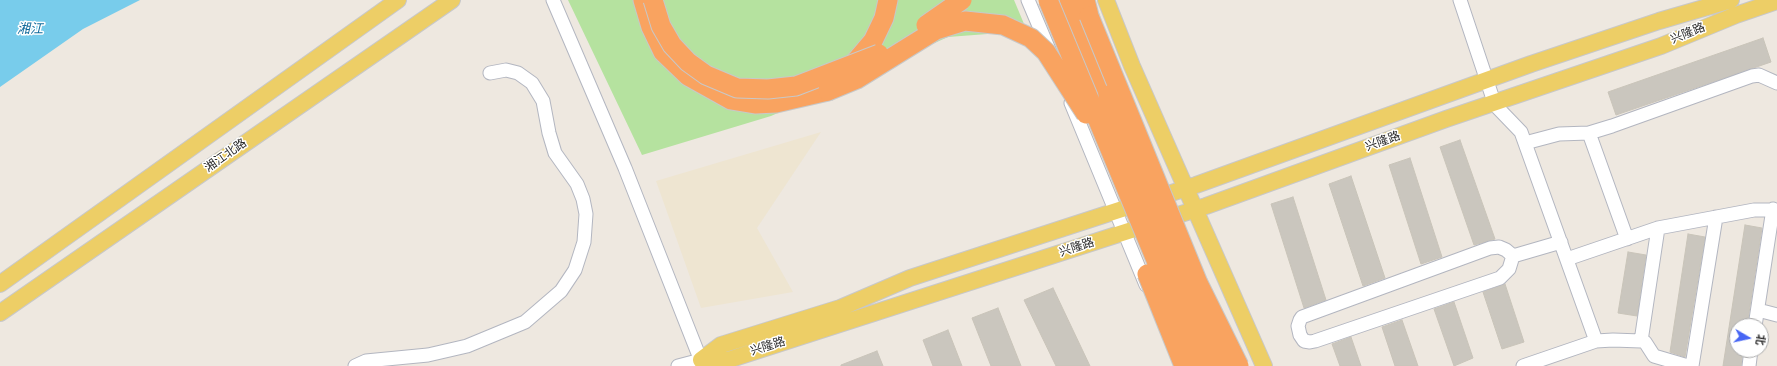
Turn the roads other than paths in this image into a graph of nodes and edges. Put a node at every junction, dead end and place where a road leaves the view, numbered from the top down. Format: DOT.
graph roads {
  1 [pos="398,0"];
  2 [pos="452,0"];
  3 [pos="553,0"];
  4 [pos="644,0"];
  5 [pos="653,0"];
  6 [pos="880,0"];
  7 [pos="888,0"];
  8 [pos="962,0"];
  9 [pos="1028,0"];
  10 [pos="1048,0"];
  11 [pos="1069,0"];
  12 [pos="1106,0"];
  13 [pos="1460,0"];
  14 [pos="1731,0"];
  15 [pos="1777,1"];
  16 [pos="1087,8"];
  17 [pos="661,29"];
  18 [pos="490,73"];
  19 [pos="1487,80"];
  20 [pos="1777,84"];
  21 [pos="1108,95"];
  22 [pos="1077,101"];
  23 [pos="1495,104"];
  24 [pos="1589,132"];
  25 [pos="1525,143"];
  26 [pos="1116,164"];
  27 [pos="1185,188"];
  28 [pos="1117,210"];
  29 [pos="1194,210"];
  30 [pos="1775,210"];
  31 [pos="1716,217"];
  32 [pos="1658,228"];
  33 [pos="1126,232"];
  34 [pos="1627,239"];
  35 [pos="1561,242"];
  36 [pos="1513,256"];
  37 [pos="1567,259"];
  38 [pos="1168,270"];
  39 [pos="0,284"];
  40 [pos="1758,310"];
  41 [pos="0,313"];
  42 [pos="1777,314"];
  43 [pos="1756,318"];
  44 [pos="1596,341"];
  45 [pos="1641,341"];
  46 [pos="702,363"];
  47 [pos="355,366"];
  48 [pos="678,366"];
  49 [pos="1177,366"];
  50 [pos="1184,366"];
  51 [pos="1192,366"];
  52 [pos="1200,366"];
  53 [pos="1219,366"];
  54 [pos="1234,366"];
  55 [pos="1238,366"];
  56 [pos="1264,366"];
  57 [pos="1523,366"];
  58 [pos="1688,366"];
  59 [pos="1692,366"];
  1 -- 39 [label="main road"];
  2 -- 41 [label="main road, 湘江北路"];
  3 -- 46 [label="street"];
  4 -- 17 [label="highway"];
  4 -- 22 [label="highway, bridge"];
  5 -- 8 [label="highway, bridge"];
  5 -- 17 [label="highway"];
  6 -- 17 [label="highway, bridge"];
  7 -- 17 [label="highway, bridge"];
  9 -- 28 [label="street"];
  10 -- 26 [label="highway, bridge"];
  11 -- 21 [label="highway"];
  12 -- 27 [label="main road"];
  13 -- 19 [label="street"];
  14 -- 19 [label="main road, 兴隆路"];
  15 -- 23 [label="main road, 兴隆路"];
  16 -- 21 [label="highway, bridge"];
  16 -- 55 [label="highway, bridge"];
  18 -- 47 [label="street"];
  19 -- 23 [label="street"];
  19 -- 27 [label="main road, 兴隆路"];
  20 -- 24 [label="street"];
  21 -- 38 [label="highway, bridge"];
  22 -- 26 [label="highway, bridge"];
  22 -- 50 [label="highway, bridge"];
  23 -- 25 [label="street"];
  23 -- 29 [label="main road, 兴隆路"];
  24 -- 25 [label="street"];
  24 -- 34 [label="street"];
  25 -- 35 [label="street"];
  26 -- 38 [label="highway, bridge"];
  27 -- 28 [label="main road, 兴隆路"];
  27 -- 29 [label="main road"];
  28 -- 33 [label="street"];
  28 -- 46 [label="main road, 兴隆路"];
  29 -- 33 [label="main road, 兴隆路"];
  29 -- 56 [label="main road"];
  30 -- 31 [label="street"];
  30 -- 40 [label="street"];
  31 -- 32 [label="street"];
  31 -- 59 [label="street"];
  32 -- 34 [label="street"];
  32 -- 45 [label="street"];
  33 -- 46 [label="main road, 兴隆路"];
  33 -- 49 [label="street"];
  34 -- 37 [label="street"];
  35 -- 36 [label="street"];
  35 -- 37 [label="street"];
  36 -- 36 [label="street"];
  37 -- 44 [label="street"];
  38 -- 51 [label="highway, bridge"];
  38 -- 52 [label="highway, bridge"];
  38 -- 53 [label="highway, bridge"];
  38 -- 54 [label="highway, bridge"];
  40 -- 42 [label="street"];
  40 -- 43 [label="street"];
  44 -- 45 [label="street"];
  44 -- 57 [label="street"];
  45 -- 58 [label="street"];
  46 -- 48 [label="street"];
}
